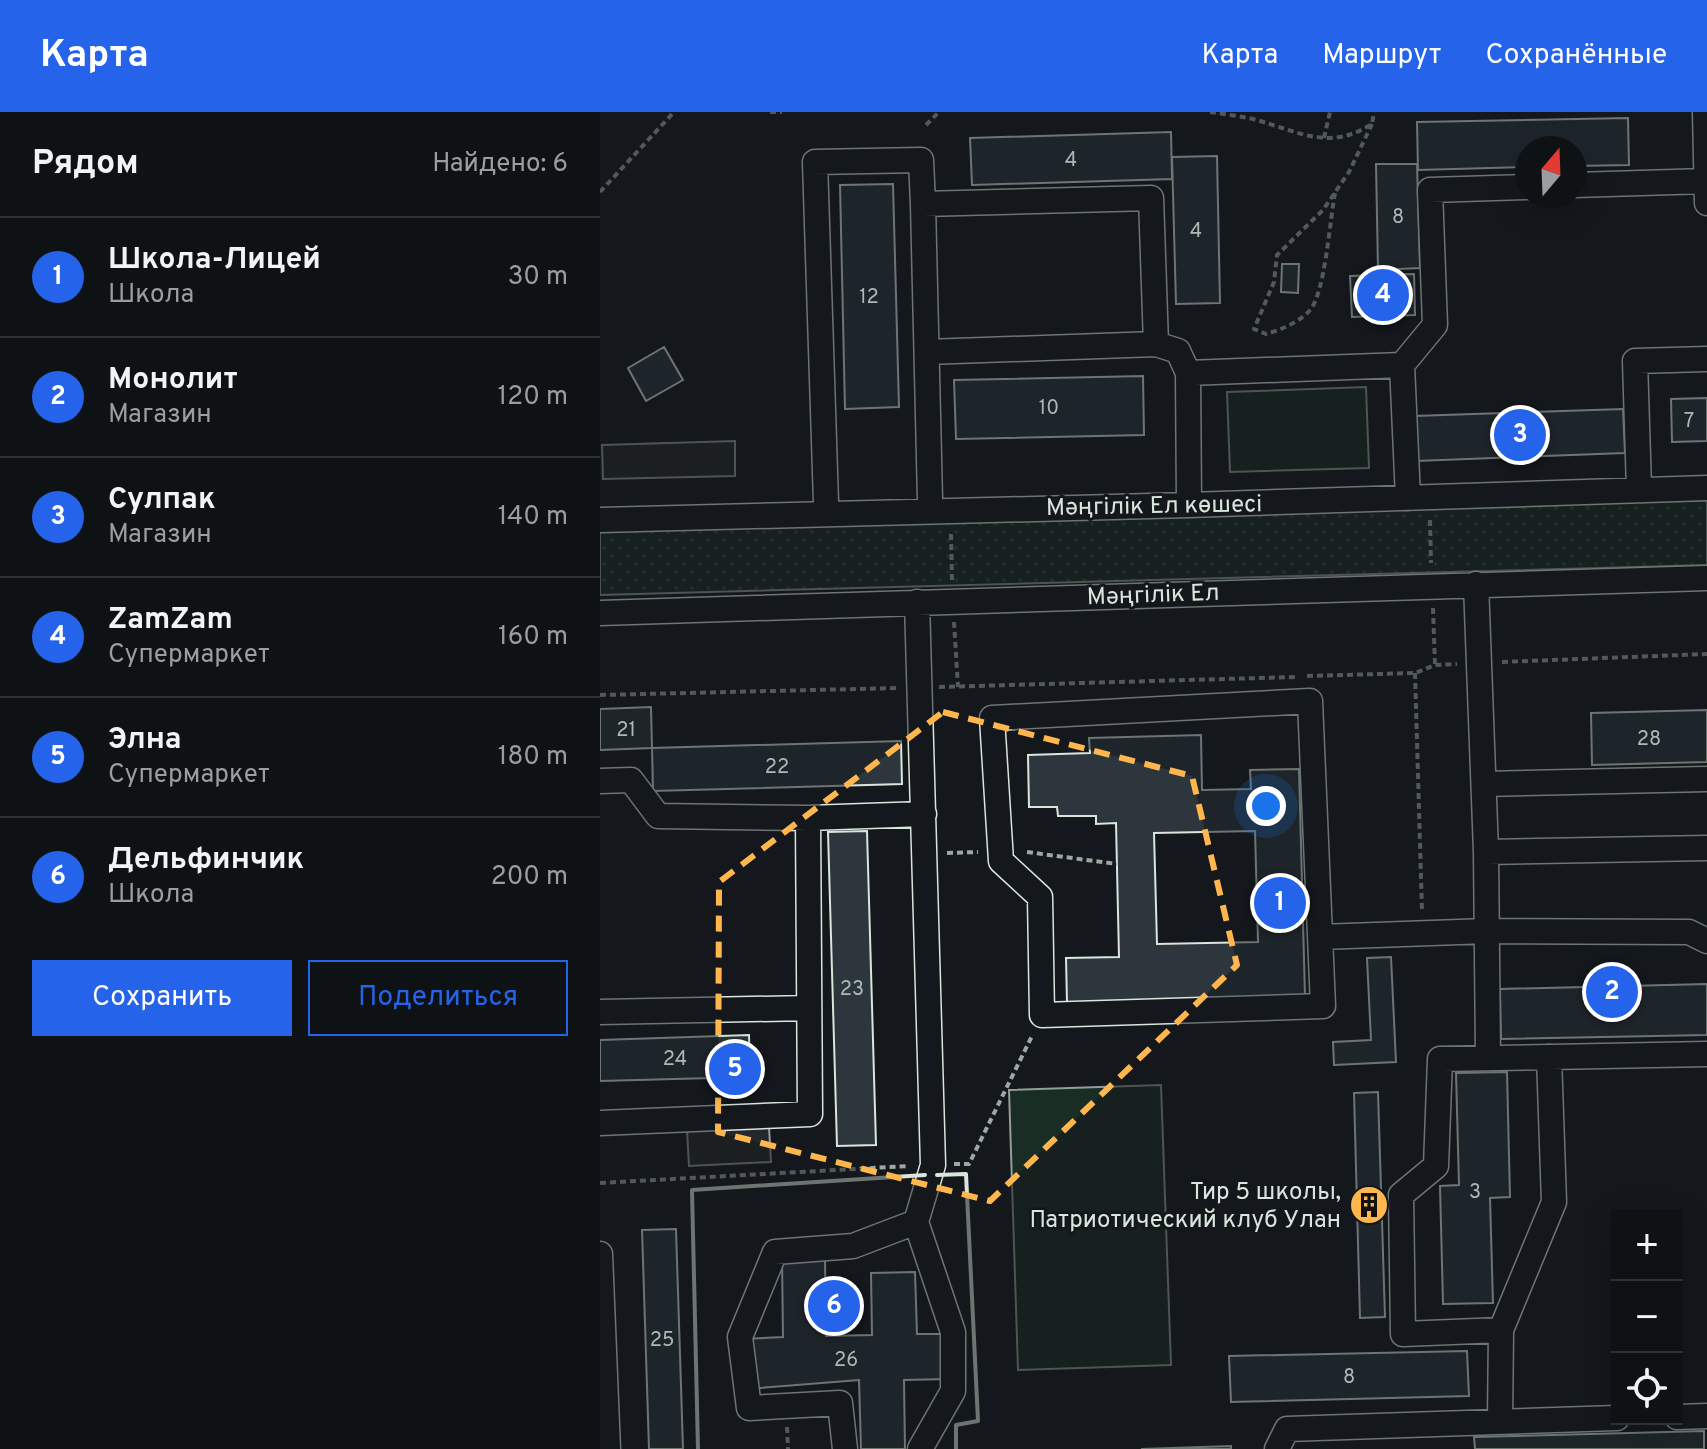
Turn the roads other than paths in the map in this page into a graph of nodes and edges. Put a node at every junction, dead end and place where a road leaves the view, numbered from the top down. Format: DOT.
graph roads {
  1 [pos="1705,112"];
  2 [pos="1706,181"];
  3 [pos="1587,185"];
  4 [pos="1515,187"];
  5 [pos="1707,203"];
  6 [pos="923,204"];
  7 [pos="1156,344"];
  8 [pos="927,352"];
  9 [pos="1707,359"];
  10 [pos="1402,365"];
  11 [pos="1188,373"];
  12 [pos="1707,488"];
  13 [pos="1639,489"];
  14 [pos="1408,498"];
  15 [pos="930,500"];
  16 [pos="826,503"];
  17 [pos="1189,505"];
  18 [pos="600,520"];
  19 [pos="1707,578"];
  20 [pos="1476,584"];
  21 [pos="917,602"];
  22 [pos="600,613"];
  23 [pos="1707,779"];
  24 [pos="600,781"];
  25 [pos="1484,784"];
  26 [pos="924,814"];
  27 [pos="808,818"];
  28 [pos="1707,848"];
  29 [pos="1486,852"];
  30 [pos="1487,931"];
  31 [pos="1320,937"];
  32 [pos="1707,941"];
  33 [pos="809,1008"];
  34 [pos="600,1012"];
  35 [pos="1707,1054"];
  36 [pos="1549,1057"];
  37 [pos="1488,1058"];
  38 [pos="600,1123"];
  39 [pos="916,1222"];
  40 [pos="600,1254"];
  41 [pos="1501,1330"];
  42 [pos="1707,1416"];
  43 [pos="1683,1417"];
  44 [pos="1611,1418"];
  45 [pos="1500,1421"];
  46 [pos="608,1449"];
  47 [pos="845,1449"];
  48 [pos="920,1449"];
  49 [pos="1277,1449"];
  1 -- 2 [label="street"];
  2 -- 3 [label="street"];
  2 -- 5 [label="street"];
  4 -- 10 [label="street"];
  6 -- 7 [label="street"];
  6 -- 8 [label="street"];
  6 -- 16 [label="street"];
  7 -- 8 [label="street"];
  7 -- 11 [label="street"];
  8 -- 15 [label="street"];
  9 -- 13 [label="street"];
  10 -- 11 [label="street"];
  10 -- 14 [label="street"];
  11 -- 17 [label="street"];
  12 -- 13 [label="street, Мәңгілік Ел көшесі"];
  13 -- 14 [label="street, Мәңгілік Ел көшесі"];
  14 -- 17 [label="street, Мәңгілік Ел көшесі"];
  17 -- 18 [label="street, Мәңгілік Ел көшесі"];
  19 -- 20 [label="street, Мәңгілік Ел"];
  20 -- 21 [label="street, Мәңгілік Ел"];
  20 -- 25 [label="street"];
  21 -- 22 [label="street, Мәңгілік Ел"];
  21 -- 26 [label="street"];
  23 -- 25 [label="street"];
  24 -- 27 [label="street"];
  25 -- 29 [label="street"];
  26 -- 27 [label="street"];
  26 -- 39 [label="street"];
  27 -- 33 [label="street"];
  28 -- 29 [label="street"];
  29 -- 30 [label="street"];
  30 -- 31 [label="street"];
  30 -- 32 [label="street"];
  30 -- 37 [label="street"];
  31 -- 31 [label="street"];
  33 -- 34 [label="street"];
  33 -- 38 [label="street"];
  35 -- 36 [label="street"];
  36 -- 37 [label="street"];
  36 -- 41 [label="street"];
  37 -- 41 [label="street"];
  39 -- 47 [label="street"];
  39 -- 48 [label="street"];
  40 -- 46 [label="street"];
  41 -- 45 [label="street"];
  42 -- 43 [label="street"];
  44 -- 45 [label="street"];
  45 -- 49 [label="street"];
}
